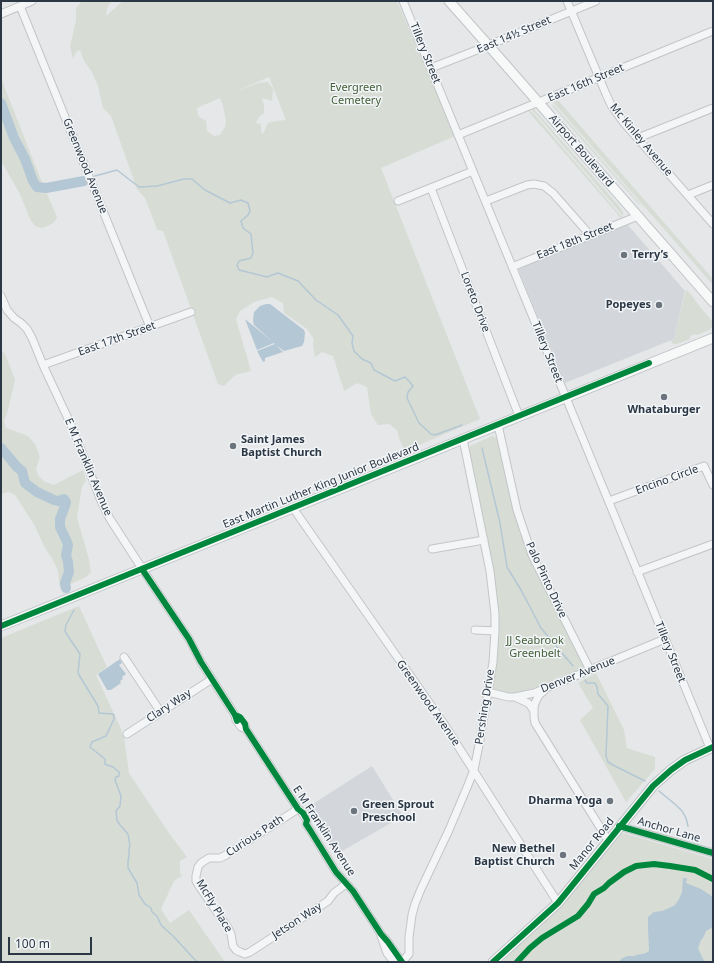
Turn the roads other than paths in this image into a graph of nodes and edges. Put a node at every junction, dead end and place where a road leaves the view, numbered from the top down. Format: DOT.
graph roads {
  1 [pos="32,1"];
  2 [pos="404,1"];
  3 [pos="449,1"];
  4 [pos="567,1"];
  5 [pos="596,1"];
  6 [pos="19,4"];
  7 [pos="571,11"];
  8 [pos="1,14"];
  9 [pos="713,31"];
  10 [pos="489,45"];
  11 [pos="431,68"];
  12 [pos="598,77"];
  13 [pos="539,102"];
  14 [pos="713,108"];
  15 [pos="458,135"];
  16 [pos="638,138"];
  17 [pos="473,170"];
  18 [pos="713,185"];
  19 [pos="430,188"];
  20 [pos="688,195"];
  21 [pos="398,201"];
  22 [pos="486,201"];
  23 [pos="638,216"];
  24 [pos="713,224"];
  25 [pos="590,235"];
  26 [pos="512,266"];
  27 [pos="1,296"];
  28 [pos="713,302"];
  29 [pos="190,312"];
  30 [pos="150,327"];
  31 [pos="713,338"];
  32 [pos="43,365"];
  33 [pos="566,397"];
  34 [pos="519,416"];
  35 [pos="498,425"];
  36 [pos="463,439"];
  37 [pos="713,485"];
  38 [pos="609,501"];
  39 [pos="293,508"];
  40 [pos="484,540"];
  41 [pos="713,544"];
  42 [pos="432,549"];
  43 [pos="142,569"];
  44 [pos="637,572"];
  45 [pos="1,626"];
  46 [pos="475,630"];
  47 [pos="496,631"];
  48 [pos="665,639"];
  49 [pos="124,657"];
  50 [pos="590,670"];
  51 [pos="212,679"];
  52 [pos="547,688"];
  53 [pos="488,692"];
  54 [pos="515,697"];
  55 [pos="534,711"];
  56 [pos="160,712"];
  57 [pos="127,734"];
  58 [pos="711,747"];
  59 [pos="461,750"];
  60 [pos="478,752"];
  61 [pos="474,770"];
  62 [pos="298,809"];
  63 [pos="619,826"];
  64 [pos="608,840"];
  65 [pos="713,853"];
  66 [pos="196,876"];
  67 [pos="346,884"];
  68 [pos="558,903"];
  69 [pos="381,934"];
  70 [pos="245,954"];
  71 [pos="394,962"];
  72 [pos="402,962"];
  73 [pos="493,962"];
  1 -- 6 [label="street"];
  2 -- 11 [label="street, Tillery Street"];
  3 -- 10 [label="main road, Airport Boulevard"];
  4 -- 7 [label="street, Mc Kinley Avenue"];
  5 -- 7 [label="street, East 14½ Street"];
  6 -- 8 [label="street"];
  6 -- 30 [label="street, Greenwood Avenue"];
  7 -- 10 [label="street, East 14½ Street"];
  7 -- 12 [label="street, Mc Kinley Avenue"];
  9 -- 12 [label="street, East 16th Street"];
  10 -- 11 [label="street, East 14½ Street"];
  10 -- 13 [label="main road, Airport Boulevard"];
  11 -- 15 [label="street, Tillery Street"];
  12 -- 13 [label="street, East 16th Street"];
  12 -- 16 [label="street, Mc Kinley Avenue"];
  13 -- 15 [label="street, East 16th Street"];
  13 -- 23 [label="main road, Airport Boulevard"];
  14 -- 16 [label="street"];
  15 -- 17 [label="street, Tillery Street"];
  16 -- 20 [label="street, Mc Kinley Avenue"];
  17 -- 19 [label="street"];
  17 -- 22 [label="street, Tillery Street"];
  18 -- 20 [label="street"];
  19 -- 21 [label="street"];
  19 -- 34 [label="street, Loreto Drive"];
  20 -- 24 [label="street, Mc Kinley Avenue"];
  22 -- 25 [label="street"];
  22 -- 26 [label="street, Tillery Street"];
  23 -- 25 [label="street, East 18th Street"];
  23 -- 28 [label="main road, Airport Boulevard"];
  25 -- 26 [label="street, East 18th Street"];
  26 -- 33 [label="street, Tillery Street"];
  27 -- 32 [label="street, E M Franklin Avenue"];
  29 -- 30 [label="street, East 17th Street"];
  30 -- 32 [label="street, East 17th Street"];
  31 -- 33 [label="main road, East Martin Luther King Junior Boulevard"];
  32 -- 43 [label="street, E M Franklin Avenue"];
  33 -- 34 [label="main road, East Martin Luther King Junior Boulevard"];
  33 -- 38 [label="street, Tillery Street"];
  34 -- 35 [label="main road, East Martin Luther King Junior Boulevard"];
  35 -- 36 [label="main road, East Martin Luther King Junior Boulevard"];
  35 -- 50 [label="street, Palo Pinto Drive"];
  36 -- 39 [label="main road, East Martin Luther King Junior Boulevard"];
  36 -- 40 [label="street, Pershing Drive"];
  37 -- 38 [label="street, Encino Circle"];
  38 -- 44 [label="street, Tillery Street"];
  39 -- 43 [label="main road, East Martin Luther King Junior Boulevard"];
  39 -- 59 [label="street, Greenwood Avenue"];
  40 -- 42 [label="street"];
  40 -- 47 [label="street, Pershing Drive"];
  41 -- 44 [label="street"];
  43 -- 45 [label="main road, East Martin Luther King Junior Boulevard"];
  43 -- 51 [label="street, E M Franklin Avenue"];
  44 -- 48 [label="street, Tillery Street"];
  46 -- 47 [label="street"];
  47 -- 53 [label="street, Pershing Drive"];
  48 -- 50 [label="street, Denver Avenue"];
  48 -- 58 [label="street, Tillery Street"];
  49 -- 56 [label="street"];
  50 -- 52 [label="street, Denver Avenue"];
  51 -- 56 [label="street, Clary Way"];
  51 -- 62 [label="street, E M Franklin Avenue"];
  52 -- 54 [label="street, Denver Avenue"];
  52 -- 55 [label="street"];
  53 -- 54 [label="street, Denver Avenue"];
  53 -- 60 [label="street, Pershing Drive"];
  54 -- 55 [label="street"];
  55 -- 64 [label="street"];
  56 -- 57 [label="street, Clary Way"];
  58 -- 63 [label="main road, Manor Road"];
  59 -- 60 [label="street"];
  59 -- 61 [label="street, Greenwood Avenue"];
  60 -- 61 [label="street, Pershing Drive"];
  61 -- 68 [label="street, Greenwood Avenue"];
  61 -- 72 [label="street, Pershing Drive"];
  62 -- 66 [label="street, Curious Path"];
  62 -- 67 [label="street, E M Franklin Avenue"];
  63 -- 64 [label="main road, Manor Road"];
  63 -- 65 [label="street, Anchor Lane"];
  64 -- 68 [label="main road, Manor Road"];
  66 -- 70 [label="street, McFly Place"];
  67 -- 69 [label="street, E M Franklin Avenue"];
  67 -- 70 [label="street, Jetson Way"];
  68 -- 73 [label="main road, Manor Road"];
  69 -- 71 [label="street, E M Franklin Avenue"];
  69 -- 72 [label="street, E M Franklin Avenue"];
}
